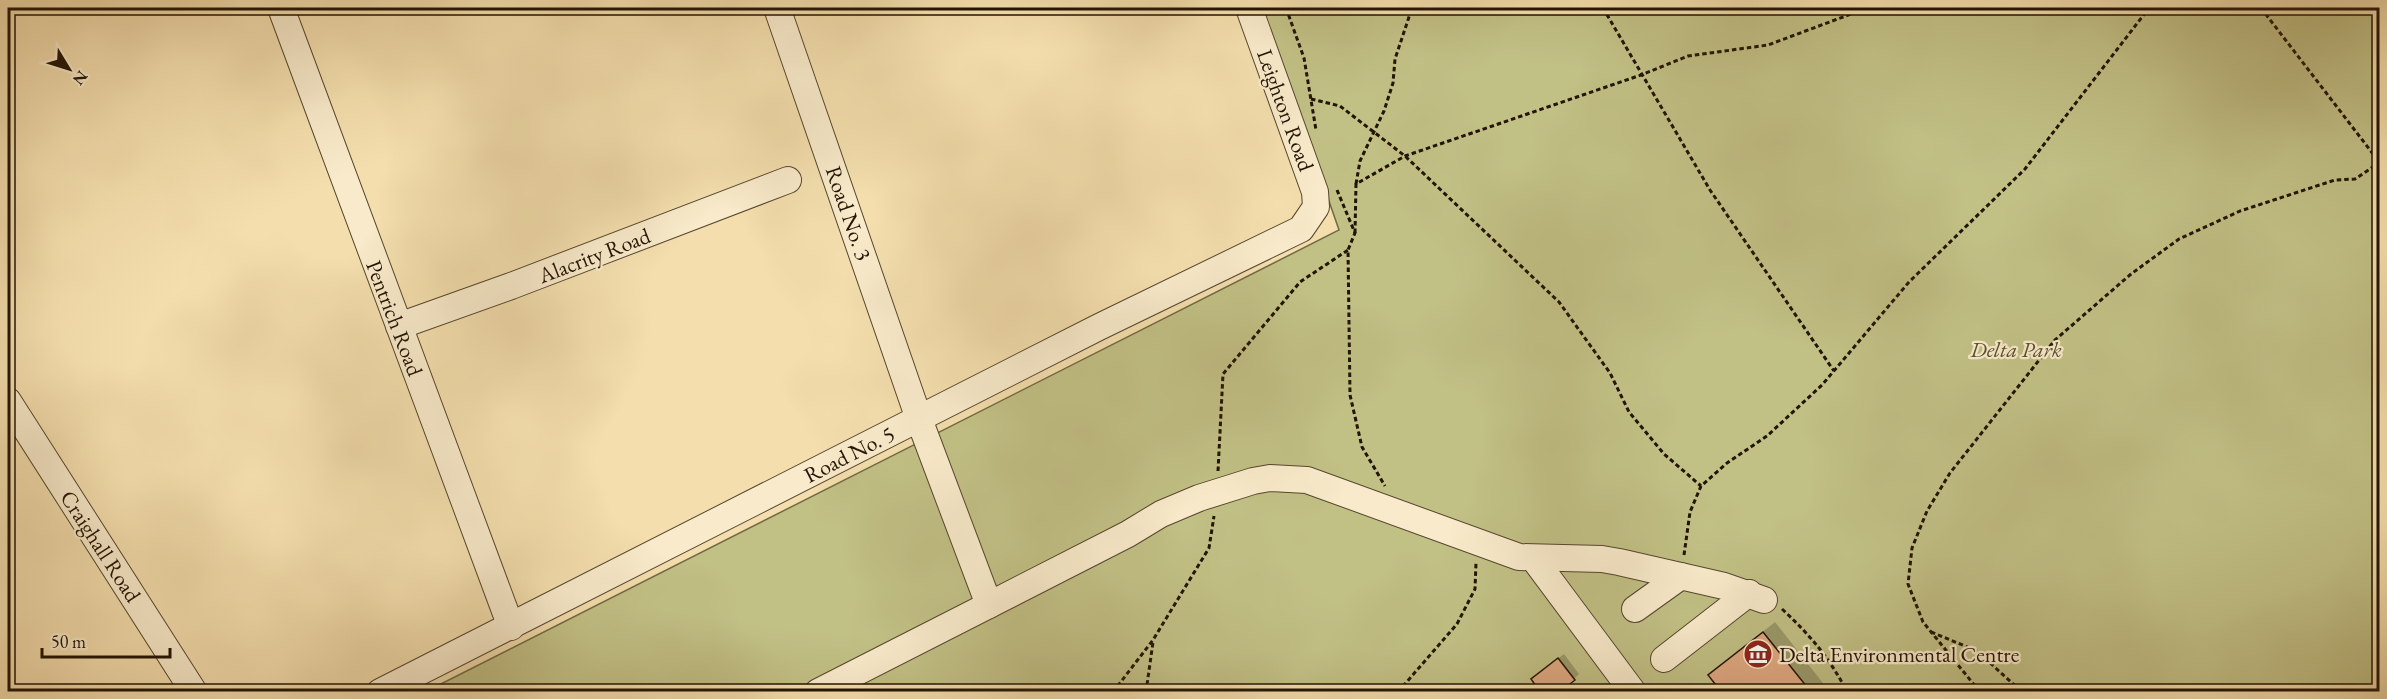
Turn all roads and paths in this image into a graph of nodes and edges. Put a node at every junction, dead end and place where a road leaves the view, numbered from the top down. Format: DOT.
graph roads {
  1 [pos="280,8"];
  2 [pos="781,8"];
  3 [pos="1249,8"];
  4 [pos="1286,8"];
  5 [pos="1412,8"];
  6 [pos="1603,8"];
  7 [pos="1867,8"];
  8 [pos="2149,8"];
  9 [pos="2261,8"];
  10 [pos="1641,75"];
  11 [pos="1311,99"];
  12 [pos="1317,134"];
  13 [pos="1375,134"];
  14 [pos="1405,156"];
  15 [pos="2379,163"];
  16 [pos="788,180"];
  17 [pos="1334,182"];
  18 [pos="1356,184"];
  19 [pos="1314,214"];
  20 [pos="1355,233"];
  21 [pos="1348,250"];
  22 [pos="399,326"];
  23 [pos="1834,370"];
  24 [pos="8,400"];
  25 [pos="919,419"];
  26 [pos="1701,486"];
  27 [pos="1385,487"];
  28 [pos="1219,491"];
  29 [pos="1477,540"];
  30 [pos="1534,559"];
  31 [pos="1681,576"];
  32 [pos="1757,597"];
  33 [pos="989,605"];
  34 [pos="1635,609"];
  35 [pos="511,627"];
  36 [pos="1929,631"];
  37 [pos="1153,640"];
  38 [pos="1664,659"];
  39 [pos="194,692"];
  40 [pos="380,692"];
  41 [pos="818,692"];
  42 [pos="1113,692"];
  43 [pos="1146,692"];
  44 [pos="1398,692"];
  45 [pos="1633,692"];
  46 [pos="1847,692"];
  47 [pos="1980,692"];
  48 [pos="2022,692"];
  1 -- 22 [label="street, Pentrich Road"];
  2 -- 25 [label="street, Road No. 3"];
  3 -- 19 [label="street, Leighton Road"];
  4 -- 11 [label="path"];
  5 -- 13 [label="path"];
  6 -- 10 [label="path"];
  7 -- 10 [label="path"];
  8 -- 23 [label="path"];
  9 -- 15 [label="path"];
  10 -- 14 [label="path"];
  10 -- 23 [label="path"];
  11 -- 12 [label="path"];
  11 -- 13 [label="path"];
  13 -- 14 [label="path"];
  13 -- 18 [label="path"];
  14 -- 18 [label="path"];
  14 -- 26 [label="path"];
  15 -- 36 [label="path"];
  16 -- 22 [label="street, Alacrity Road"];
  17 -- 20 [label="path"];
  18 -- 20 [label="path"];
  19 -- 25 [label="street, Road No. 5"];
  20 -- 21 [label="path"];
  21 -- 27 [label="path"];
  21 -- 28 [label="path"];
  22 -- 35 [label="street, Pentrich Road"];
  23 -- 26 [label="path"];
  24 -- 39 [label="street, Craighall Road"];
  25 -- 33 [label="street, Road No. 3"];
  25 -- 35 [label="street, Road No. 5"];
  26 -- 31 [label="path"];
  28 -- 29 [label="street"];
  28 -- 33 [label="street"];
  28 -- 37 [label="path"];
  29 -- 30 [label="street"];
  29 -- 44 [label="path"];
  30 -- 31 [label="street"];
  30 -- 45 [label="street"];
  31 -- 32 [label="street"];
  31 -- 34 [label="street"];
  32 -- 38 [label="street"];
  32 -- 46 [label="path"];
  33 -- 41 [label="street"];
  35 -- 40 [label="street, Road No. 5"];
  36 -- 47 [label="path"];
  36 -- 48 [label="path"];
  37 -- 42 [label="path"];
  37 -- 43 [label="path"];
}
